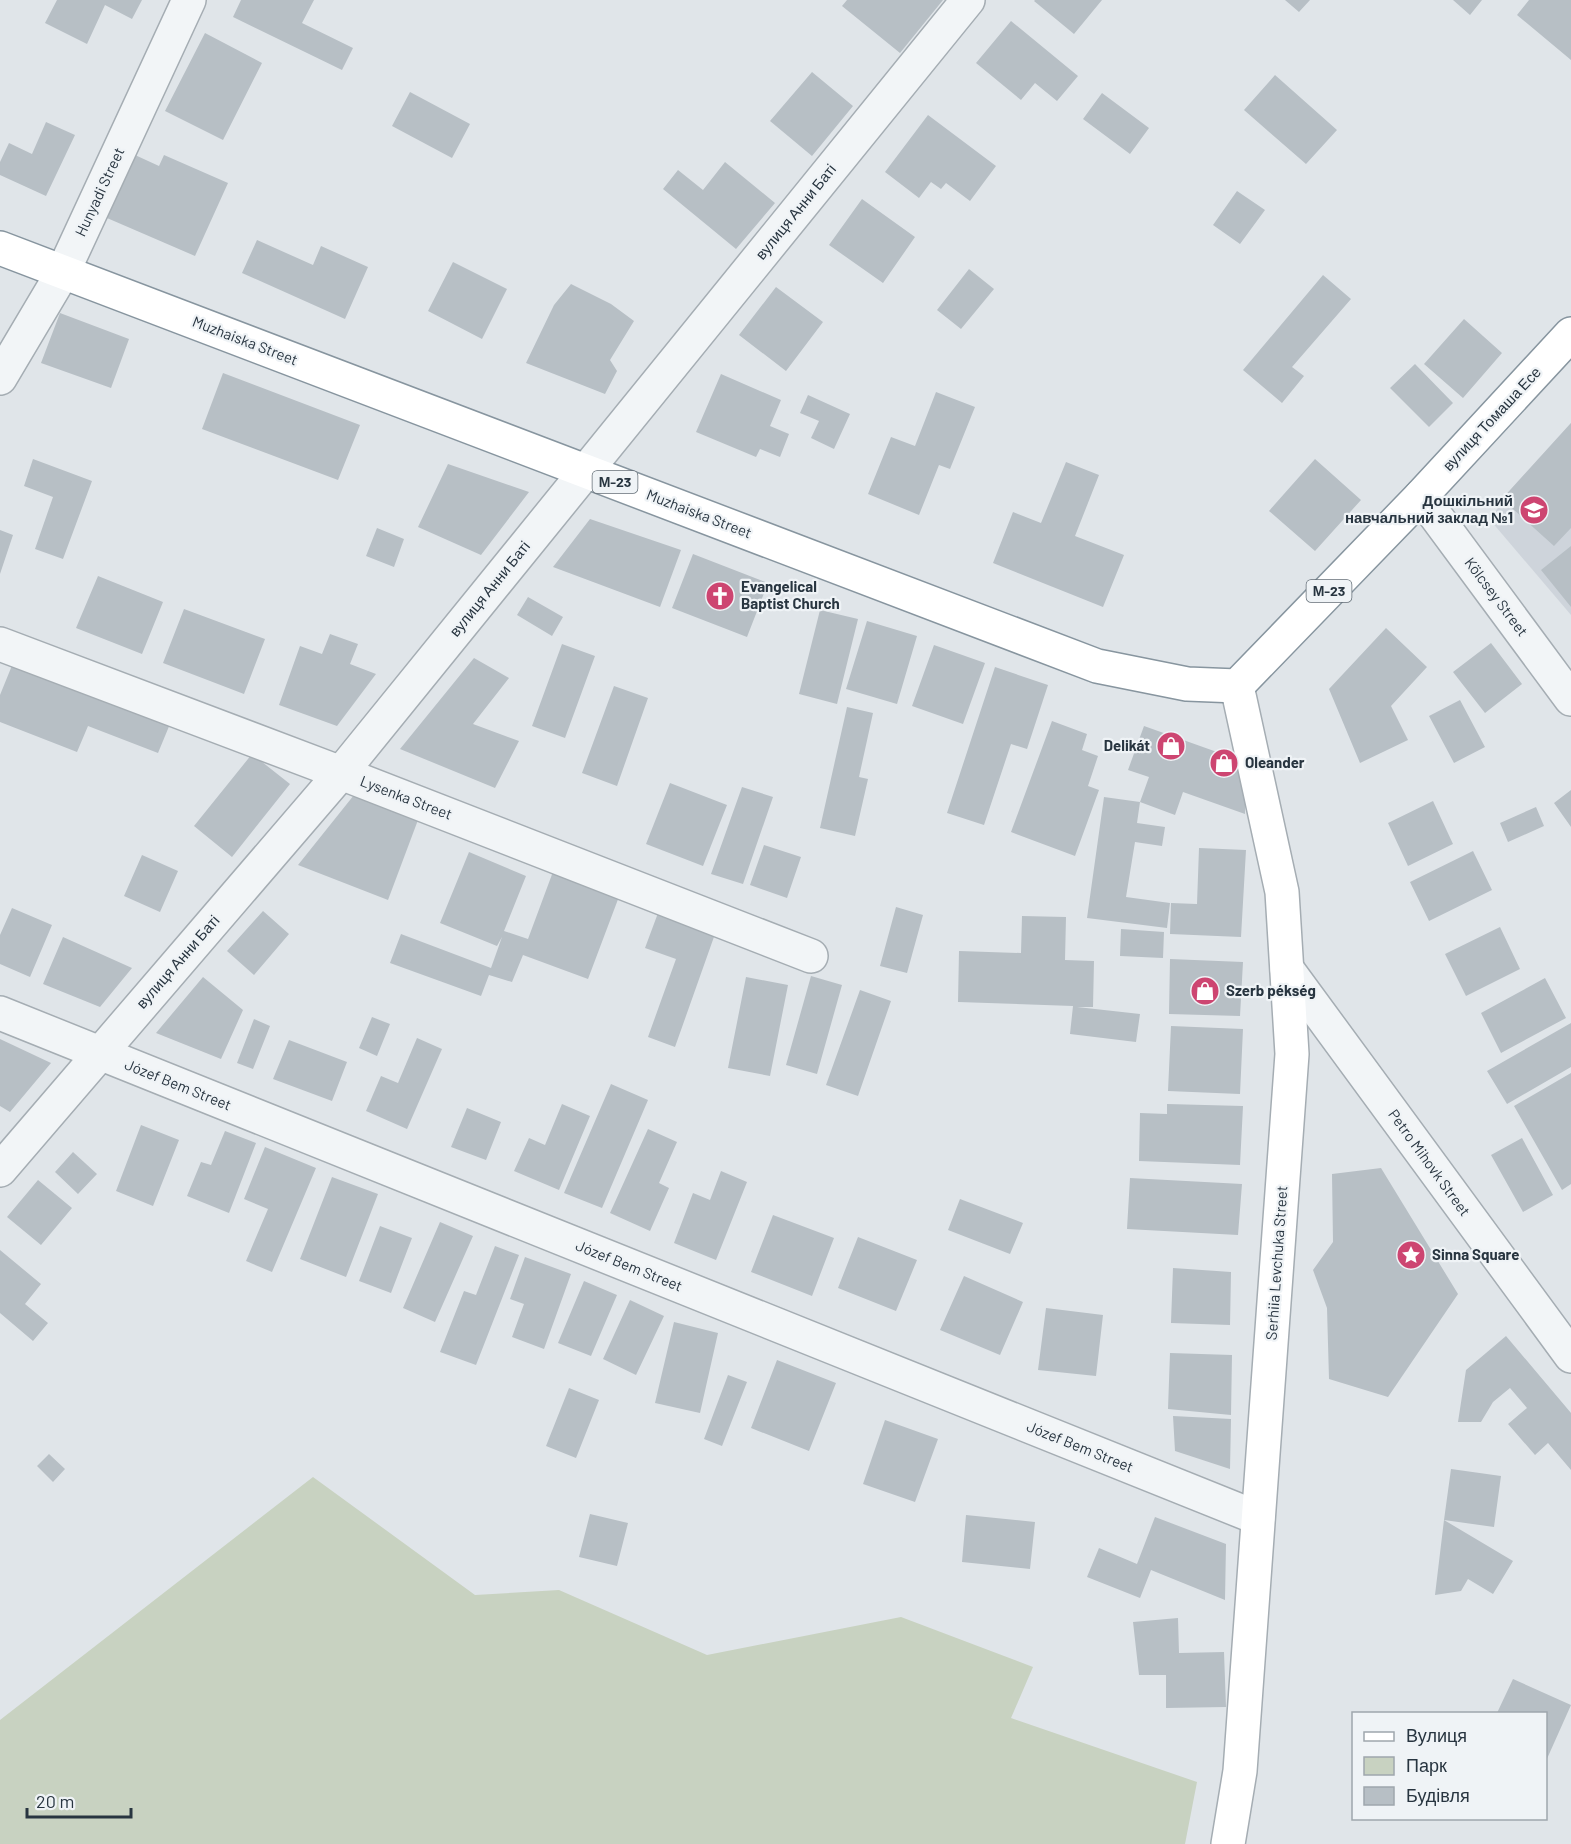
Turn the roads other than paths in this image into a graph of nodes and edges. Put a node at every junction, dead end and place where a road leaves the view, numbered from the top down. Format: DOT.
graph roads {
  1 [pos="189,0"];
  2 [pos="968,0"];
  3 [pos="0,248"];
  4 [pos="63,272"];
  5 [pos="1571,334"];
  6 [pos="0,378"];
  7 [pos="585,471"];
  8 [pos="1421,496"];
  9 [pos="0,644"];
  10 [pos="1237,686"];
  11 [pos="1571,699"];
  12 [pos="341,773"];
  13 [pos="811,956"];
  14 [pos="1287,969"];
  15 [pos="0,1013"];
  16 [pos="100,1054"];
  17 [pos="0,1170"];
  18 [pos="1571,1356"];
  19 [pos="1258,1518"];
  20 [pos="1228,1844"];
  1 -- 4 [label="street, Hunyadi Street"];
  2 -- 7 [label="street, вулиця Анни Баті"];
  3 -- 4 [label="main road, Muzhaiska Street / М-23"];
  4 -- 6 [label="street, Hunyadi Street"];
  4 -- 7 [label="main road, Muzhaiska Street / М-23"];
  5 -- 8 [label="main road, вулиця Томаша Есе / М-23"];
  7 -- 10 [label="main road, Muzhaiska Street / М-23"];
  7 -- 12 [label="street, вулиця Анни Баті"];
  8 -- 10 [label="main road, вулиця Томаша Есе / М-23"];
  8 -- 11 [label="street, Kölcsey Street"];
  9 -- 12 [label="street, Lysenka Street"];
  10 -- 14 [label="main road, Serhiia Levchuka Street"];
  12 -- 13 [label="street, Lysenka Street"];
  12 -- 16 [label="street, вулиця Анни Баті"];
  14 -- 18 [label="street, Petro Mihovk Street"];
  14 -- 19 [label="main road, Serhiia Levchuka Street"];
  15 -- 16 [label="street, Józef Bem Street"];
  16 -- 17 [label="street, вулиця Анни Баті"];
  16 -- 19 [label="street, Józef Bem Street"];
  19 -- 20 [label="main road, Serhiia Levchuka Street"];
}
